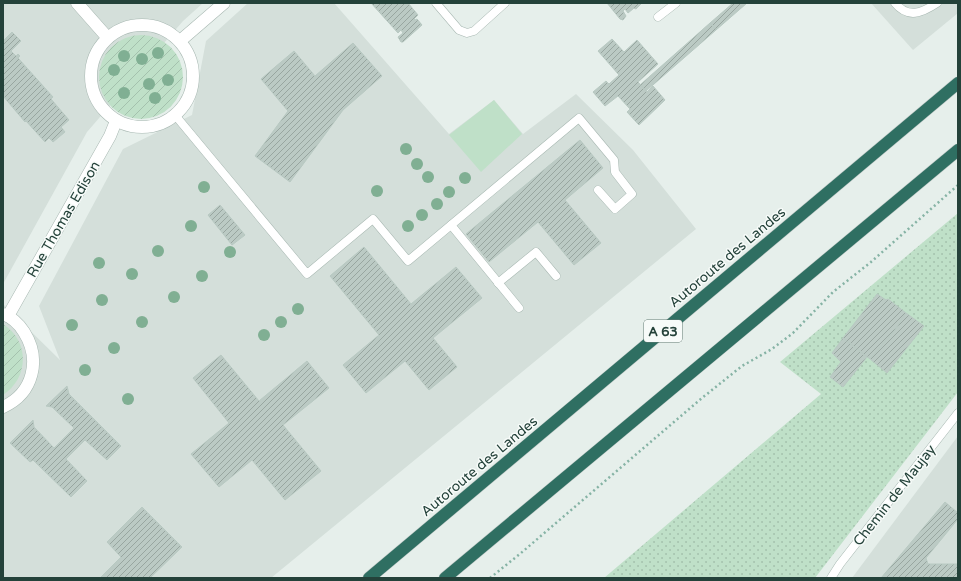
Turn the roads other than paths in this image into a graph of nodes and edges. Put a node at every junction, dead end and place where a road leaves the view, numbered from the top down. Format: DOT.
graph roads {
  1 [pos="78,3"];
  2 [pos="224,3"];
  3 [pos="436,3"];
  4 [pos="505,3"];
  5 [pos="676,3"];
  6 [pos="895,3"];
  7 [pos="937,3"];
  8 [pos="658,17"];
  9 [pos="107,37"];
  10 [pos="180,41"];
  11 [pos="958,83"];
  12 [pos="174,115"];
  13 [pos="116,121"];
  14 [pos="958,150"];
  15 [pos="598,190"];
  16 [pos="451,225"];
  17 [pos="556,276"];
  18 [pos="498,283"];
  19 [pos="519,308"];
  20 [pos="5,315"];
  21 [pos="3,407"];
  22 [pos="958,413"];
  23 [pos="369,578"];
  24 [pos="445,578"];
  25 [pos="831,578"];
  1 -- 9 [label="street"];
  2 -- 10 [label="street"];
  3 -- 4 [label="lane"];
  5 -- 8 [label="lane"];
  6 -- 7 [label="lane"];
  9 -- 10 [label="street"];
  9 -- 13 [label="street"];
  10 -- 12 [label="street"];
  11 -- 23 [label="highway, Autoroute des Landes / A 63"];
  12 -- 13 [label="street"];
  12 -- 16 [label="lane"];
  13 -- 20 [label="street, Rue Thomas Edison"];
  14 -- 24 [label="highway"];
  15 -- 16 [label="lane"];
  16 -- 18 [label="lane"];
  17 -- 18 [label="lane"];
  18 -- 19 [label="lane"];
  20 -- 21 [label="street, Rue Thomas Edison"];
  22 -- 25 [label="lane, Chemin de Maujay"];
}
